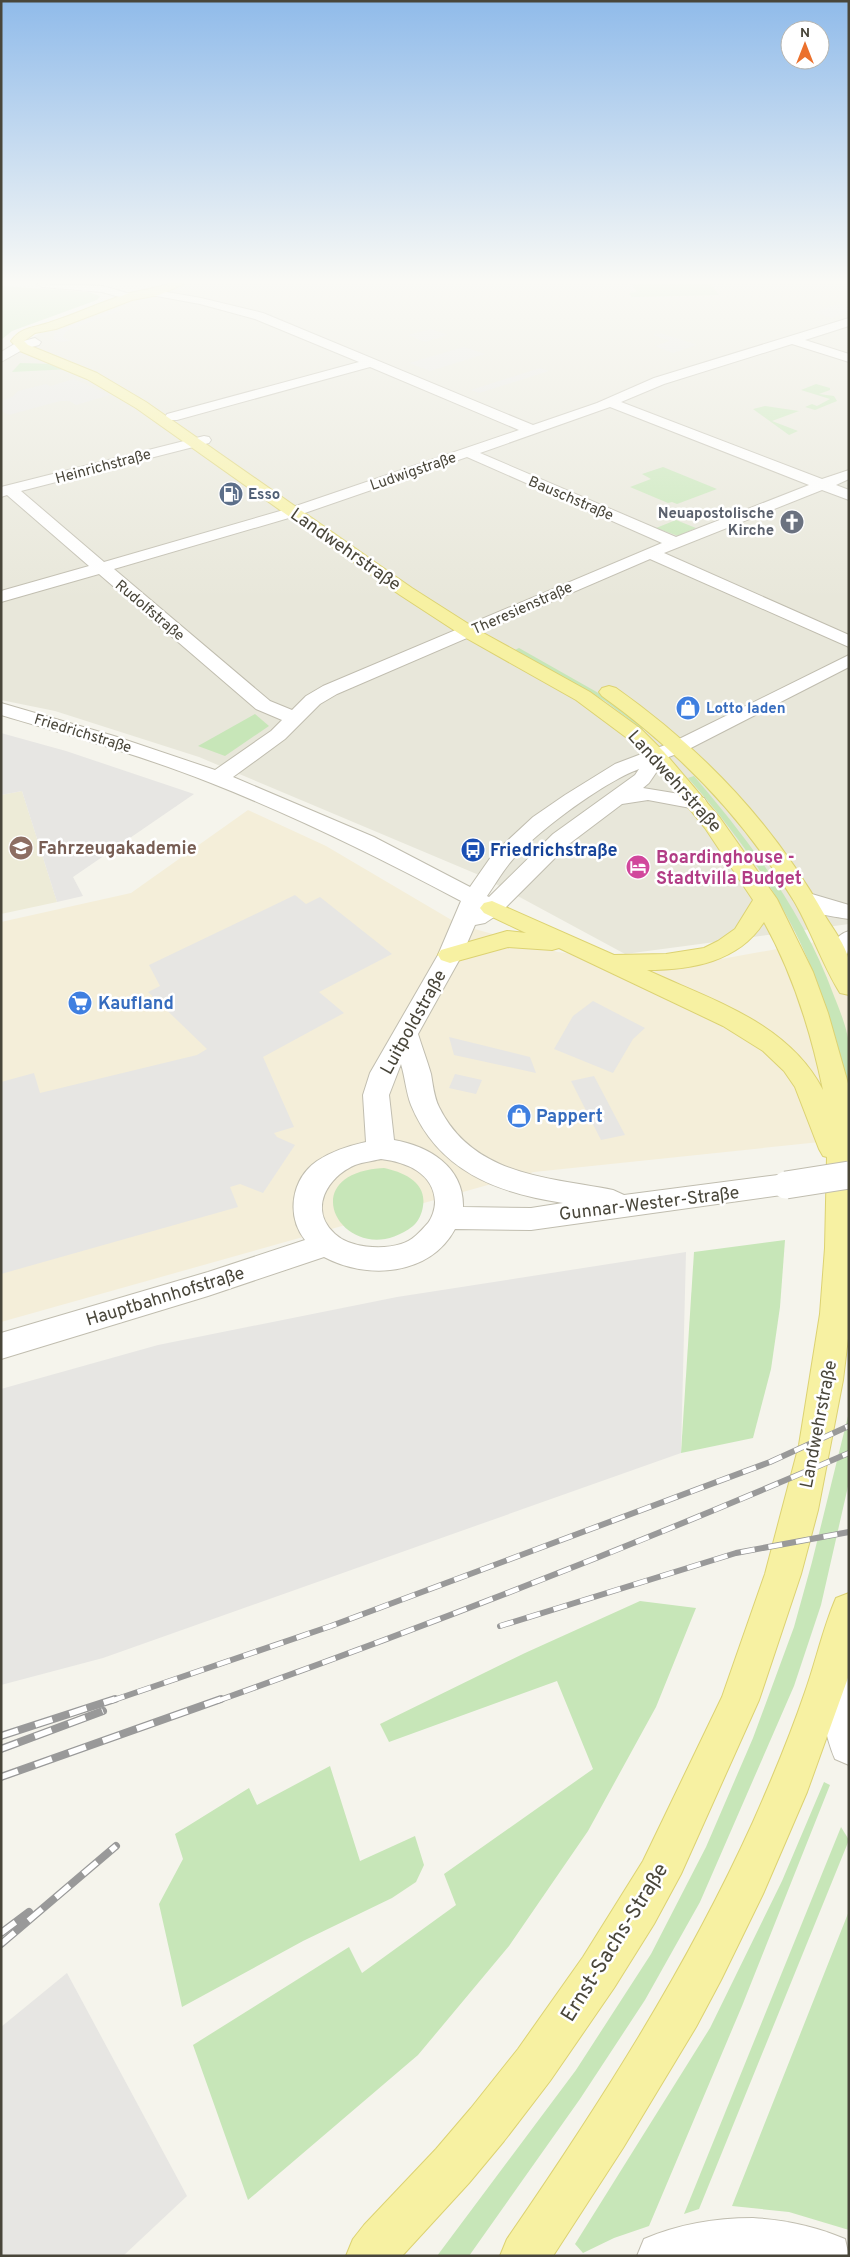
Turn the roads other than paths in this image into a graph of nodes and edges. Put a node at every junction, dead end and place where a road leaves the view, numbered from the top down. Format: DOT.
graph roads {
  1 [pos="114,389"];
  2 [pos="128,389"];
  3 [pos="274,389"];
  4 [pos="434,389"];
  5 [pos="639,389"];
  6 [pos="608,402"];
  7 [pos="172,417"];
  8 [pos="530,429"];
  9 [pos="199,441"];
  10 [pos="467,452"];
  11 [pos="849,474"];
  12 [pos="822,485"];
  13 [pos="6,491"];
  14 [pos="849,495"];
  15 [pos="298,510"];
  16 [pos="676,543"];
  17 [pos="650,553"];
  18 [pos="100,568"];
  19 [pos="1,597"];
  20 [pos="474,628"];
  21 [pos="849,642"];
  22 [pos="849,660"];
  23 [pos="1,709"];
  24 [pos="297,717"];
  25 [pos="680,746"];
  26 [pos="657,756"];
  27 [pos="218,778"];
  28 [pos="613,799"];
  29 [pos="696,803"];
  30 [pos="765,899"];
  31 [pos="804,899"];
  32 [pos="483,904"];
  33 [pos="849,912"];
  34 [pos="569,944"];
  35 [pos="842,947"];
  36 [pos="450,955"];
  37 [pos="608,960"];
  38 [pos="849,987"];
  39 [pos="405,1034"];
  40 [pos="381,1149"];
  41 [pos="844,1172"];
  42 [pos="634,1206"];
  43 [pos="448,1216"];
  44 [pos="327,1244"];
  45 [pos="1,1346"];
  46 [pos="780,1581"];
  47 [pos="849,1612"];
  48 [pos="836,1658"];
  49 [pos="849,1745"];
  50 [pos="370,2256"];
  51 [pos="524,2256"];
  52 [pos="661,2256"];
  53 [pos="828,2256"];
  1 -- 9 [label="main road, Landwehrstraße"];
  2 -- 7 [label="main road, Landwehrstraße"];
  3 -- 7 [label="street"];
  4 -- 8 [label="street"];
  5 -- 6 [label="street, Ludwigstraße"];
  6 -- 8 [label="street, Ludwigstraße"];
  6 -- 12 [label="street"];
  7 -- 9 [label="main road, Landwehrstraße"];
  8 -- 10 [label="street, Ludwigstraße"];
  9 -- 13 [label="street, Heinrichstraße"];
  9 -- 15 [label="main road, Landwehrstraße"];
  10 -- 15 [label="street, Ludwigstraße"];
  10 -- 16 [label="street, Bauschstraße"];
  11 -- 12 [label="street, Theresienstraße"];
  12 -- 14 [label="street"];
  12 -- 16 [label="street, Theresienstraße"];
  13 -- 18 [label="street, Rudolfstraße"];
  15 -- 18 [label="street, Ludwigstraße"];
  15 -- 20 [label="main road, Landwehrstraße"];
  16 -- 17 [label="street, Theresienstraße"];
  17 -- 20 [label="street, Theresienstraße"];
  17 -- 21 [label="street"];
  18 -- 19 [label="street, Ludwigstraße"];
  18 -- 24 [label="street, Rudolfstraße"];
  20 -- 24 [label="street, Theresienstraße"];
  20 -- 25 [label="main road, Landwehrstraße"];
  20 -- 26 [label="main road, Landwehrstraße"];
  22 -- 25 [label="street, Luitpoldstraße"];
  23 -- 27 [label="street, Friedrichstraße"];
  24 -- 27 [label="street, Theresienstraße"];
  25 -- 26 [label="street, Luitpoldstraße"];
  25 -- 31 [label="main road, Landwehrstraße"];
  26 -- 28 [label="street, Luitpoldstraße"];
  26 -- 29 [label="main road, Landwehrstraße"];
  26 -- 32 [label="street, Luitpoldstraße"];
  27 -- 32 [label="street, Friedrichstraße"];
  28 -- 29 [label="street"];
  28 -- 32 [label="street, Luitpoldstraße"];
  29 -- 30 [label="main road, Landwehrstraße"];
  30 -- 37 [label="main road"];
  30 -- 41 [label="main road, Landwehrstraße"];
  31 -- 33 [label="street"];
  31 -- 35 [label="main road, Landwehrstraße"];
  32 -- 34 [label="main road"];
  32 -- 36 [label="street, Luitpoldstraße"];
  34 -- 36 [label="main road"];
  34 -- 37 [label="main road"];
  35 -- 38 [label="main road, Landwehrstraße"];
  36 -- 39 [label="street, Luitpoldstraße"];
  37 -- 41 [label="main road"];
  39 -- 40 [label="street, Luitpoldstraße"];
  39 -- 42 [label="street"];
  40 -- 43 [label="street"];
  40 -- 44 [label="street"];
  41 -- 42 [label="street, Gunnar-Wester-Straße, bridge"];
  41 -- 46 [label="main road, Landwehrstraße"];
  42 -- 43 [label="street, Gunnar-Wester-Straße"];
  43 -- 44 [label="street"];
  44 -- 45 [label="street, Hauptbahnhofstraße"];
  46 -- 50 [label="main road, Ernst-Sachs-Straße"];
  47 -- 48 [label="main road"];
  48 -- 49 [label="street"];
  48 -- 51 [label="main road"];
  52 -- 53 [label="street"];
}
